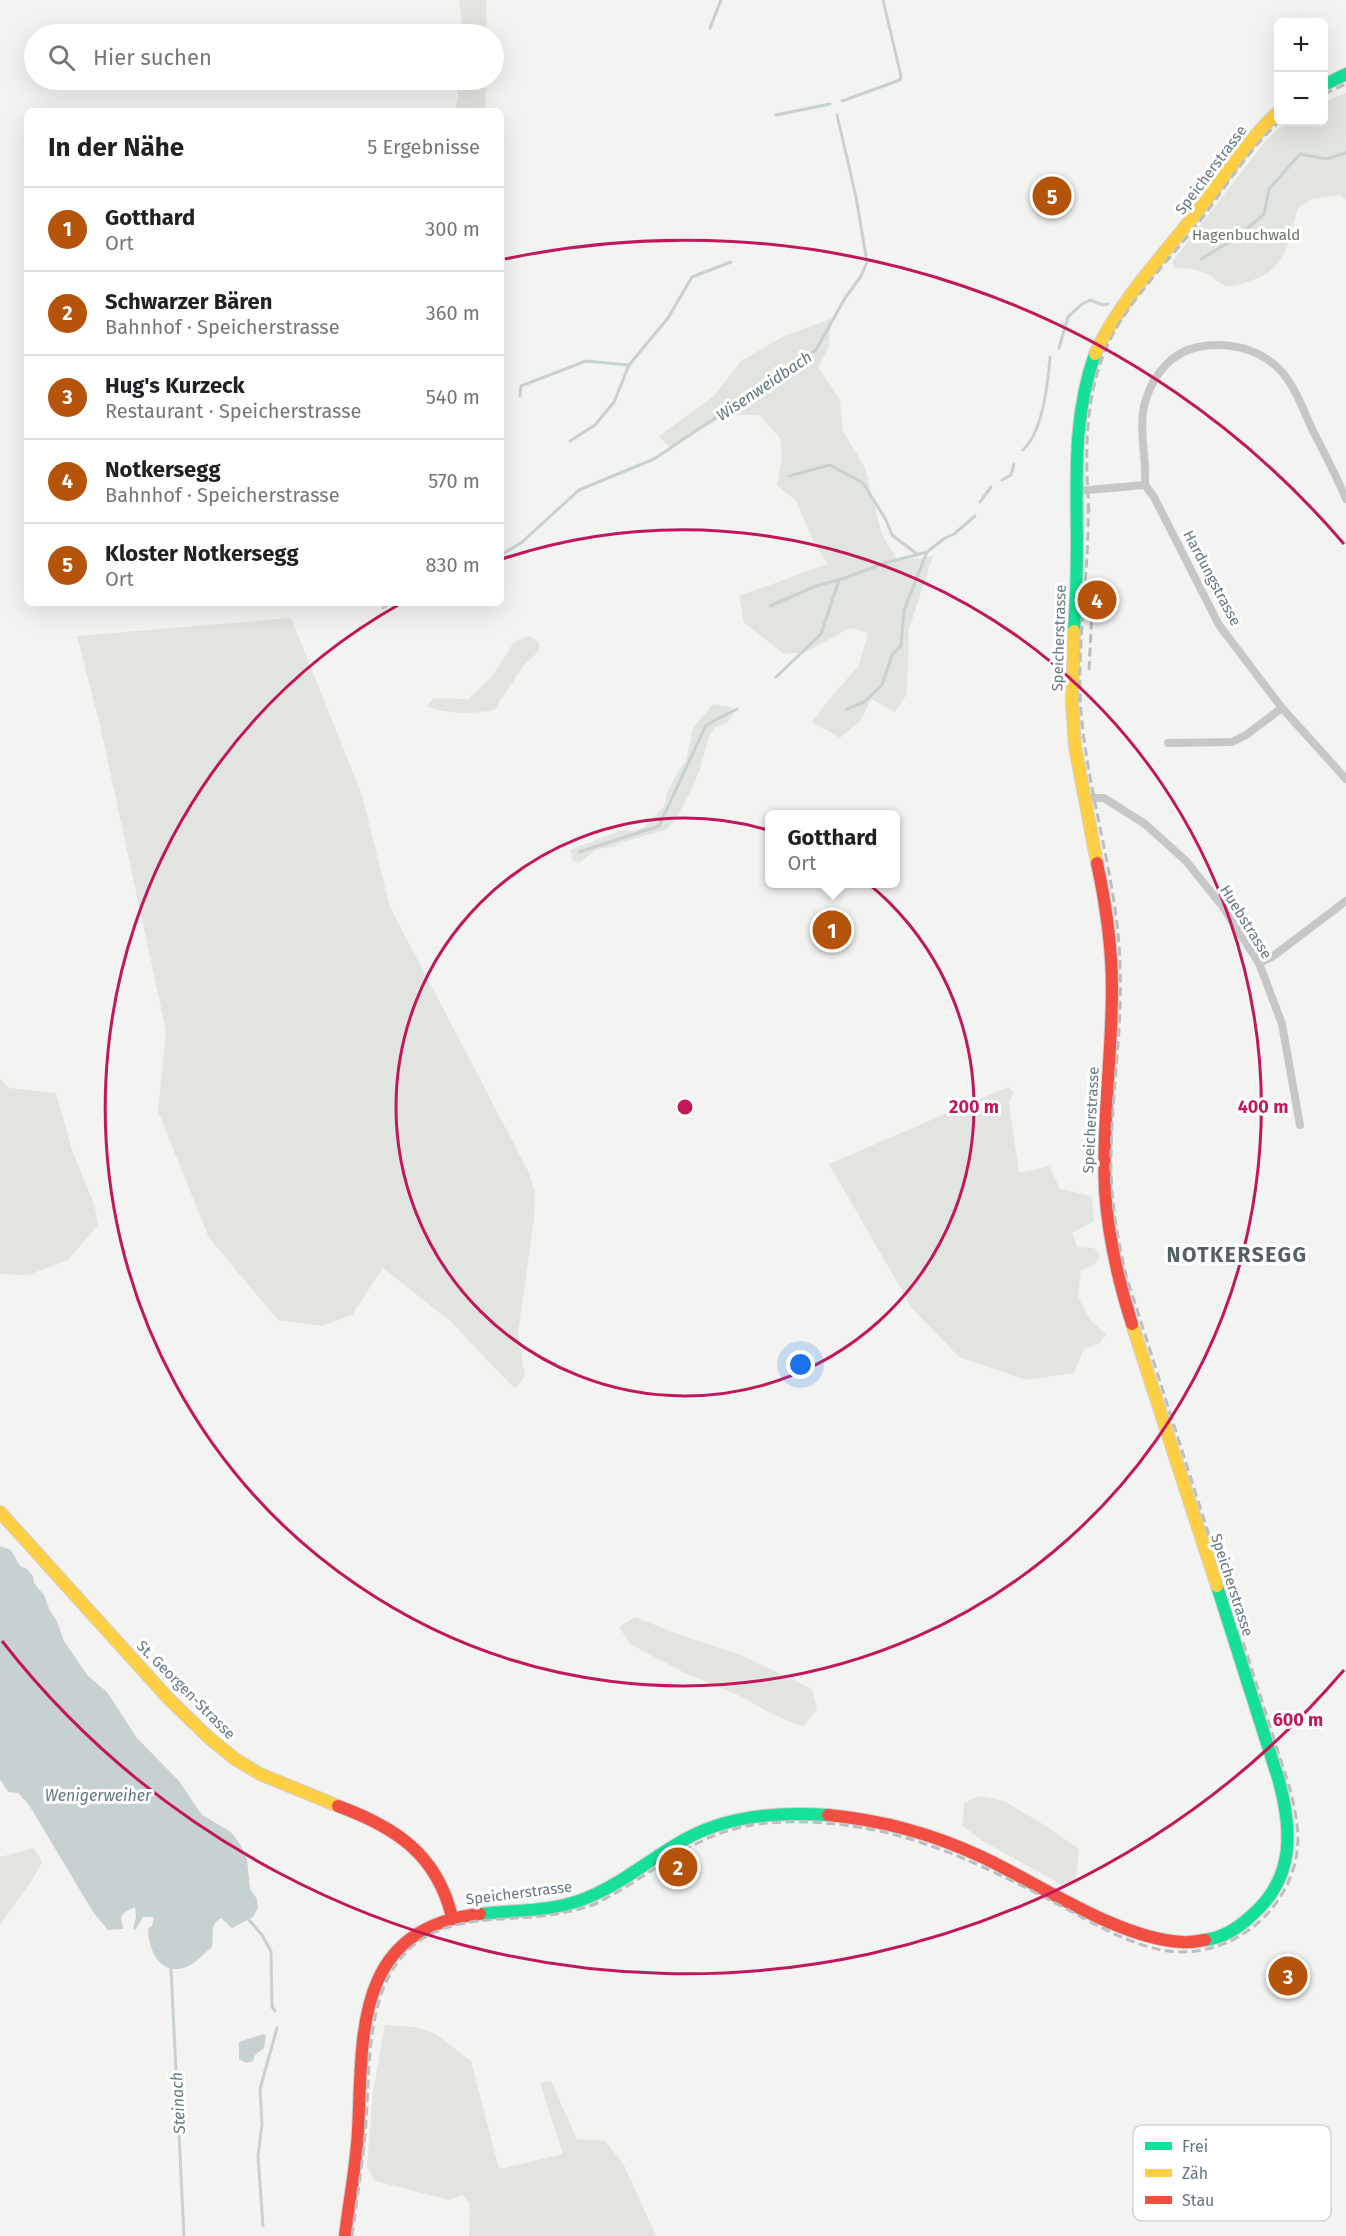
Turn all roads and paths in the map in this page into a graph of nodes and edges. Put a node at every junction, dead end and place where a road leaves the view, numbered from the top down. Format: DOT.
graph roads {
  1 [pos="1346,74"];
  2 [pos="1328,83"];
  3 [pos="1274,116"];
  4 [pos="1145,485"];
  5 [pos="1077,491"];
  6 [pos="1346,499"];
  7 [pos="1282,708"];
  8 [pos="1168,743"];
  9 [pos="1346,779"];
  10 [pos="1084,798"];
  11 [pos="1346,901"];
  12 [pos="1258,963"];
  13 [pos="1300,1125"];
  14 [pos="0,1512"];
  15 [pos="452,1917"];
  16 [pos="345,2236"];
  1 -- 2 [label="main road"];
  3 -- 5 [label="main road, Speicherstrasse"];
  4 -- 5 [label="street"];
  4 -- 6 [label="street"];
  4 -- 7 [label="street, Hardungstrasse"];
  5 -- 10 [label="main road, Speicherstrasse"];
  7 -- 8 [label="street"];
  7 -- 9 [label="street, Hardungstrasse"];
  10 -- 12 [label="street, Huebstrasse"];
  10 -- 15 [label="main road, Speicherstrasse"];
  11 -- 12 [label="street"];
  12 -- 13 [label="street, Huebstrasse"];
  14 -- 15 [label="main road, St. Georgen-Strasse"];
  15 -- 16 [label="main road, Speicherstrasse"];
}
